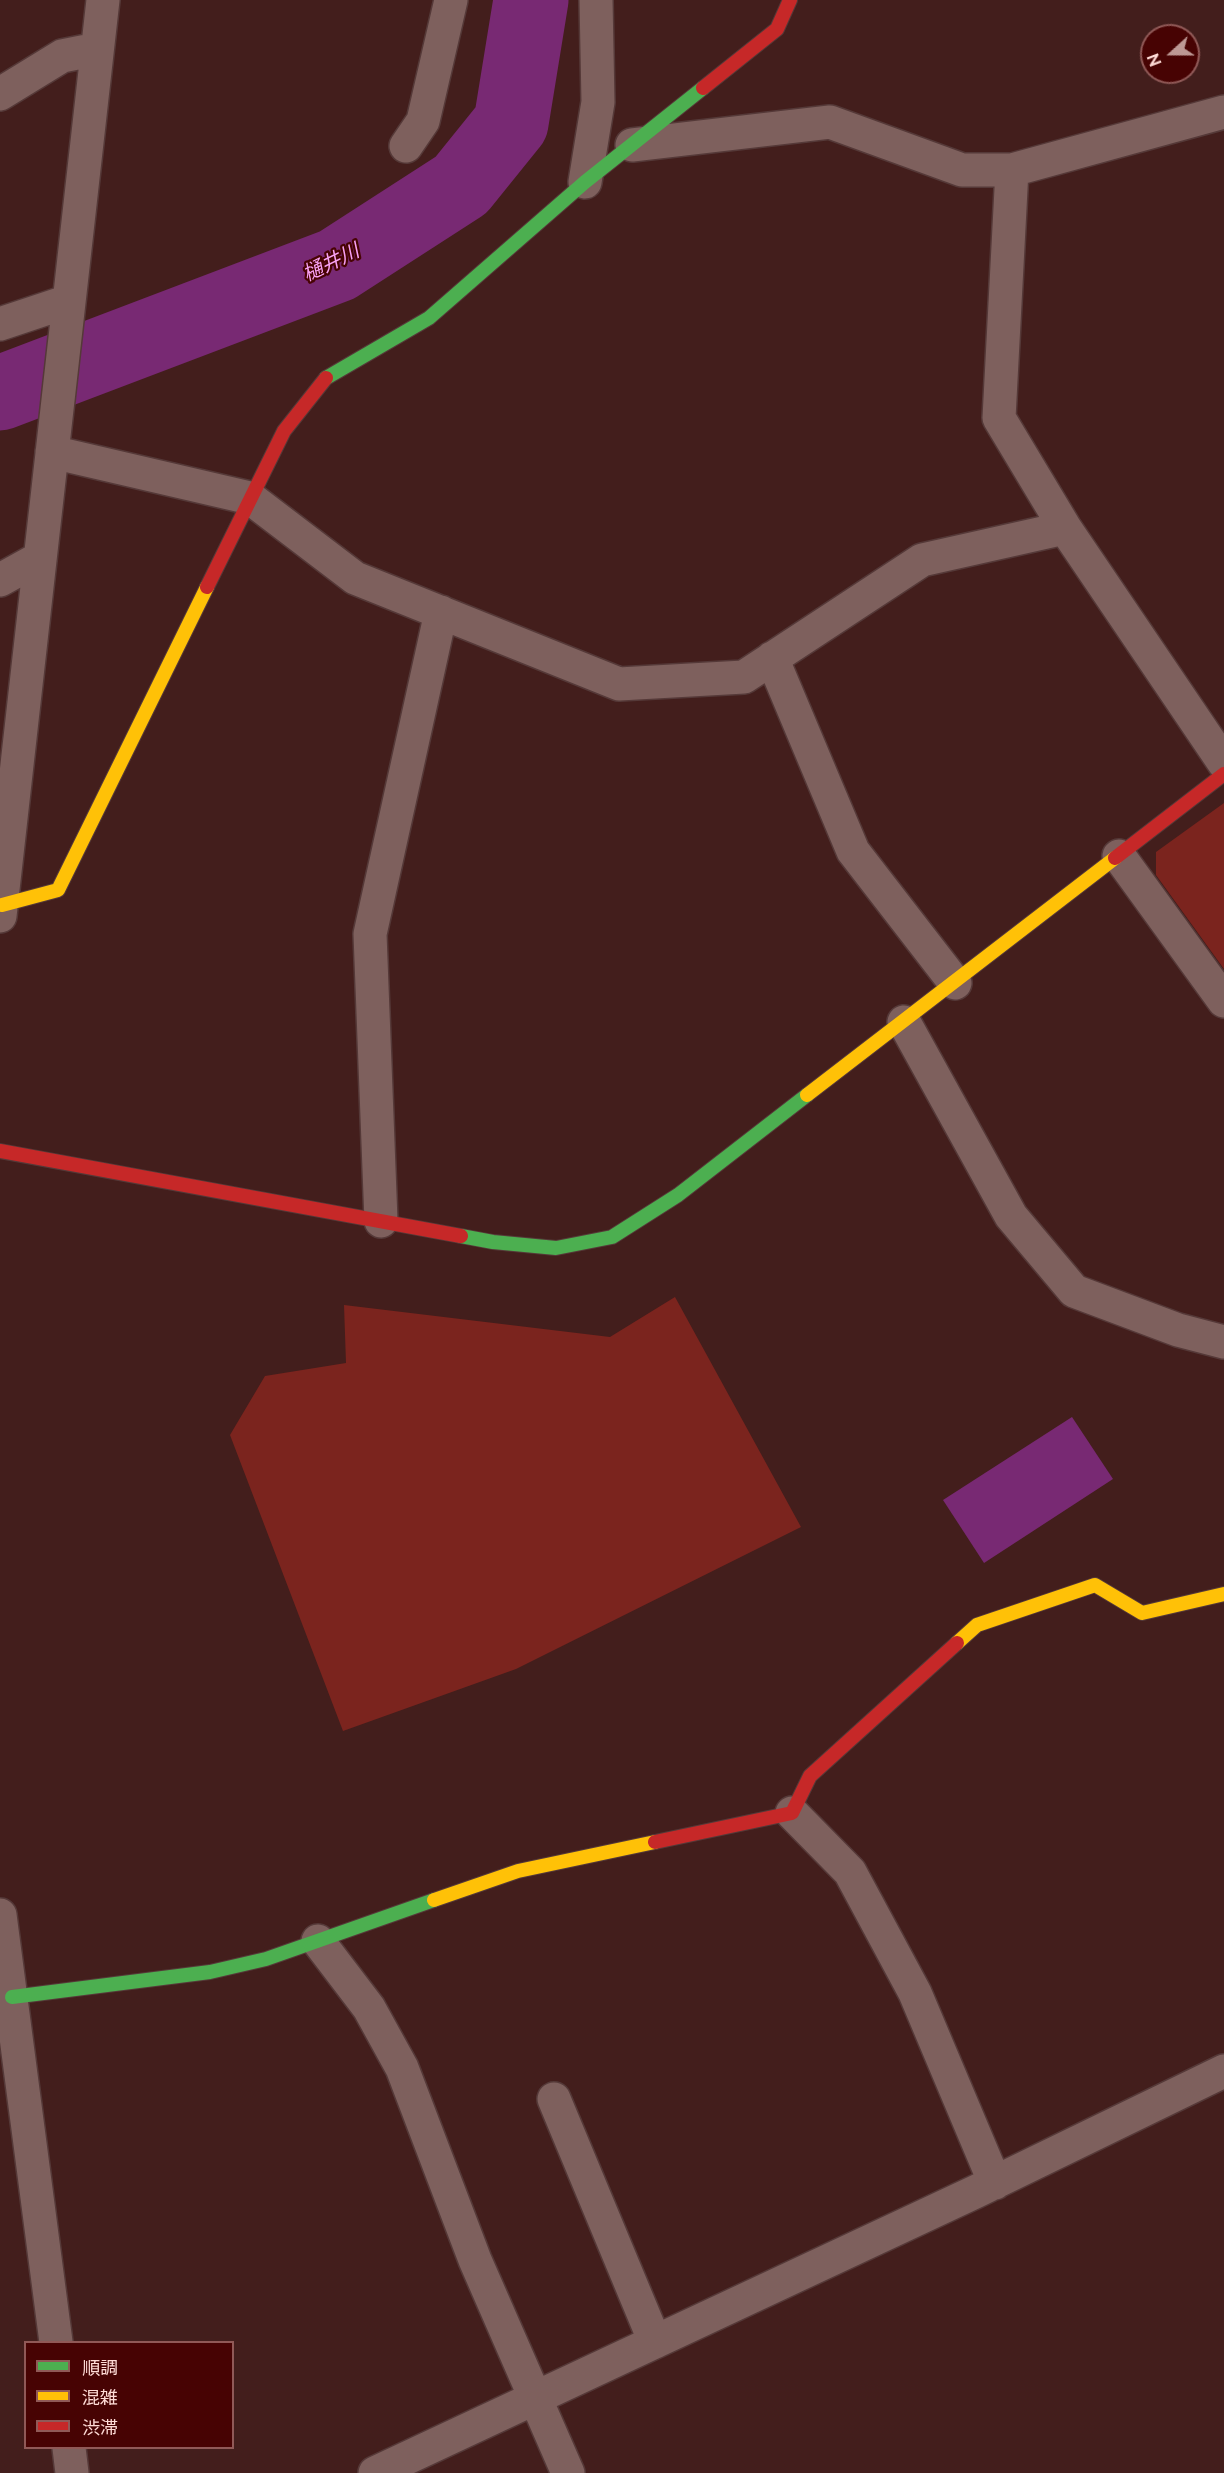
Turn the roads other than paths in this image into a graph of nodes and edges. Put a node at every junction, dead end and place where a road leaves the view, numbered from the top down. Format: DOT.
graph roads {
  1 [pos="103,0"];
  2 [pos="451,0"];
  3 [pos="596,0"];
  4 [pos="790,0"];
  5 [pos="97,49"];
  6 [pos="0,94"];
  7 [pos="1224,112"];
  8 [pos="632,145"];
  9 [pos="406,146"];
  10 [pos="1012,170"];
  11 [pos="585,182"];
  12 [pos="67,314"];
  13 [pos="0,324"];
  14 [pos="53,437"];
  15 [pos="249,498"];
  16 [pos="1065,528"];
  17 [pos="40,558"];
  18 [pos="0,580"];
  19 [pos="441,612"];
  20 [pos="772,658"];
  21 [pos="1224,763"];
  22 [pos="1224,774"];
  23 [pos="1119,856"];
  24 [pos="1,910"];
  25 [pos="954,982"];
  26 [pos="1224,1001"];
  27 [pos="904,1022"];
  28 [pos="0,1151"];
  29 [pos="381,1221"];
  30 [pos="1224,1342"];
  31 [pos="1224,1594"];
  32 [pos="792,1813"];
  33 [pos="0,1915"];
  34 [pos="318,1941"];
  35 [pos="12,1997"];
  36 [pos="1224,2071"];
  37 [pos="554,2099"];
  38 [pos="995,2183"];
  39 [pos="56,2341"];
  40 [pos="655,2342"];
  41 [pos="537,2397"];
  42 [pos="69,2449"];
  43 [pos="72,2473"];
  44 [pos="375,2473"];
  45 [pos="568,2473"];
  1 -- 5 [label="street"];
  2 -- 9 [label="street"];
  3 -- 11 [label="street"];
  4 -- 8 [label="street"];
  5 -- 6 [label="street"];
  5 -- 12 [label="street"];
  7 -- 10 [label="street"];
  8 -- 10 [label="street"];
  8 -- 11 [label="street"];
  10 -- 16 [label="street"];
  11 -- 15 [label="street"];
  12 -- 13 [label="street"];
  12 -- 14 [label="street"];
  14 -- 15 [label="street"];
  14 -- 17 [label="street"];
  15 -- 19 [label="street"];
  15 -- 24 [label="street"];
  16 -- 20 [label="street"];
  16 -- 21 [label="street"];
  17 -- 18 [label="street"];
  17 -- 24 [label="street"];
  19 -- 20 [label="street"];
  19 -- 29 [label="street"];
  20 -- 25 [label="street"];
  22 -- 23 [label="street"];
  23 -- 25 [label="street"];
  23 -- 26 [label="street"];
  25 -- 27 [label="street"];
  27 -- 29 [label="street"];
  27 -- 30 [label="street"];
  28 -- 29 [label="street"];
  31 -- 32 [label="street"];
  32 -- 34 [label="street"];
  32 -- 38 [label="street"];
  33 -- 35 [label="street"];
  34 -- 35 [label="street"];
  34 -- 41 [label="street"];
  35 -- 39 [label="street"];
  36 -- 38 [label="street"];
  37 -- 40 [label="street"];
  38 -- 40 [label="street"];
  40 -- 41 [label="street"];
  41 -- 44 [label="street"];
  41 -- 45 [label="street"];
  42 -- 43 [label="street"];
}
